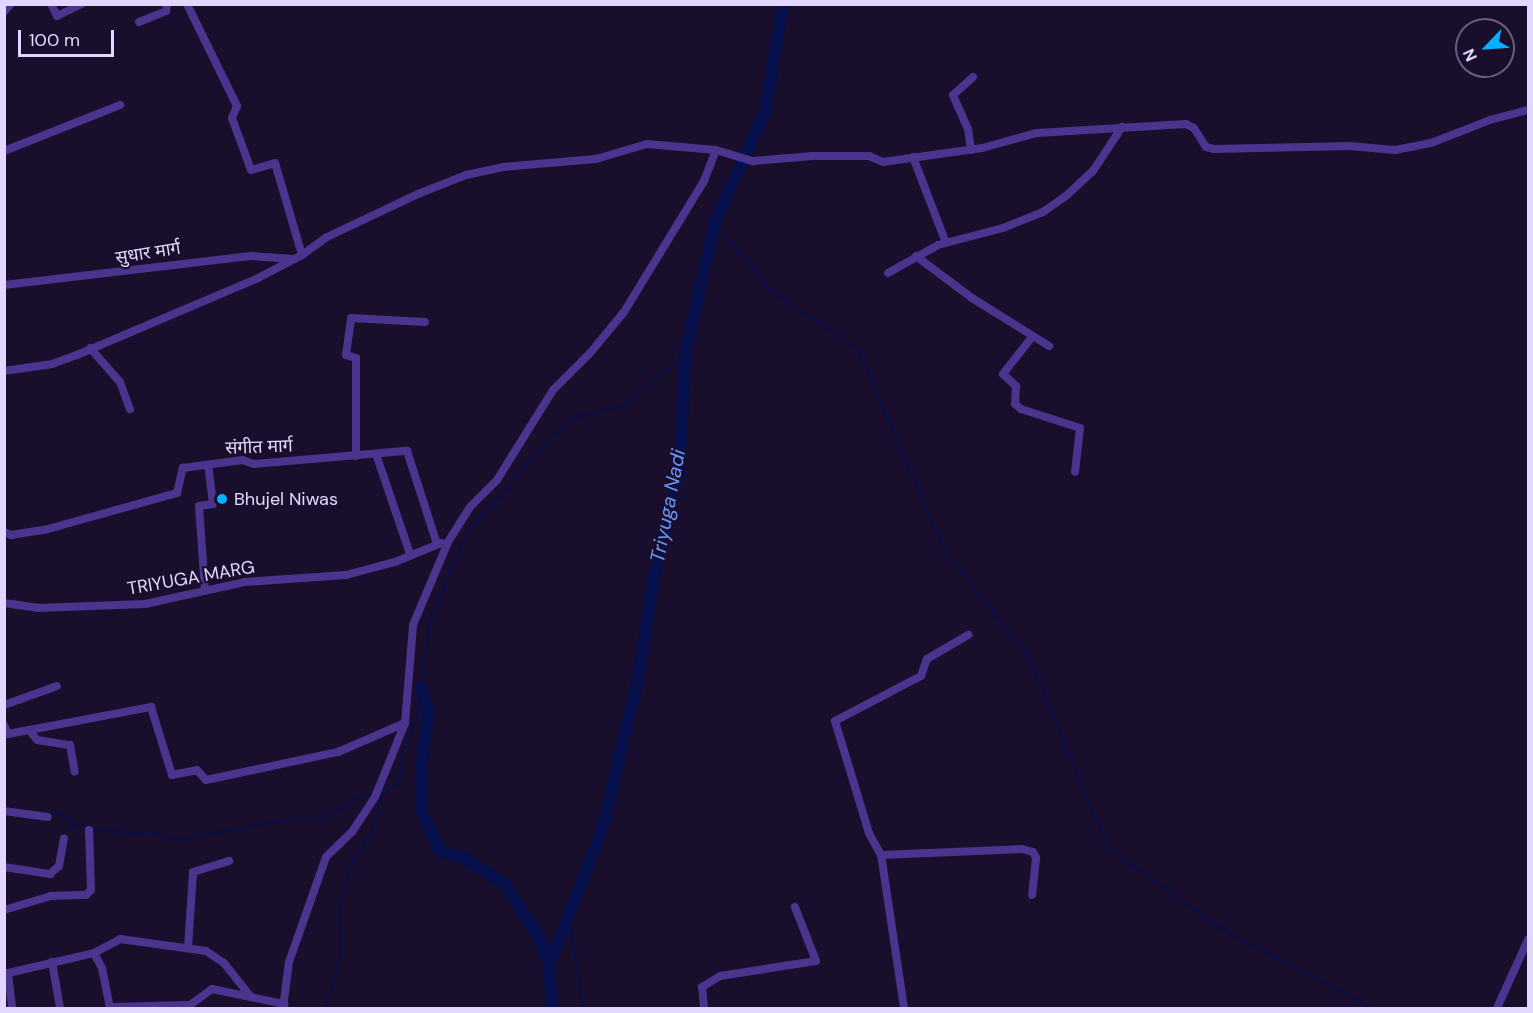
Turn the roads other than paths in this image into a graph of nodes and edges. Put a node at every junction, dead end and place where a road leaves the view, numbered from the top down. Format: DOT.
graph roads {
  1 [pos="11,4"];
  2 [pos="51,4"];
  3 [pos="82,4"];
  4 [pos="167,4"];
  5 [pos="187,4"];
  6 [pos="4,12"];
  7 [pos="139,22"];
  8 [pos="973,77"];
  9 [pos="120,105"];
  10 [pos="1528,110"];
  11 [pos="1122,127"];
  12 [pos="716,150"];
  13 [pos="971,150"];
  14 [pos="4,151"];
  15 [pos="913,157"];
  16 [pos="946,243"];
  17 [pos="916,256"];
  18 [pos="299,257"];
  19 [pos="888,273"];
  20 [pos="4,285"];
  21 [pos="425,322"];
  22 [pos="1032,337"];
  23 [pos="1049,346"];
  24 [pos="90,348"];
  25 [pos="4,370"];
  26 [pos="130,409"];
  27 [pos="376,454"];
  28 [pos="356,456"];
  29 [pos="208,465"];
  30 [pos="1075,472"];
  31 [pos="4,532"];
  32 [pos="448,542"];
  33 [pos="437,544"];
  34 [pos="410,554"];
  35 [pos="205,590"];
  36 [pos="4,603"];
  37 [pos="968,635"];
  38 [pos="57,686"];
  39 [pos="4,705"];
  40 [pos="405,723"];
  41 [pos="4,725"];
  42 [pos="29,730"];
  43 [pos="75,772"];
  44 [pos="4,811"];
  45 [pos="48,817"];
  46 [pos="89,830"];
  47 [pos="64,838"];
  48 [pos="881,855"];
  49 [pos="229,861"];
  50 [pos="4,867"];
  51 [pos="1032,895"];
  52 [pos="795,907"];
  53 [pos="4,910"];
  54 [pos="1528,940"];
  55 [pos="188,948"];
  56 [pos="94,953"];
  57 [pos="52,962"];
  58 [pos="6,974"];
  59 [pos="251,997"];
  60 [pos="283,1006"];
  61 [pos="12,1008"];
  62 [pos="60,1008"];
  63 [pos="110,1008"];
  64 [pos="704,1008"];
  65 [pos="904,1008"];
  66 [pos="1497,1008"];
  1 -- 6 [label="street"];
  2 -- 3 [label="street"];
  4 -- 7 [label="street"];
  5 -- 18 [label="street"];
  8 -- 13 [label="street"];
  9 -- 14 [label="street"];
  10 -- 11 [label="street"];
  11 -- 13 [label="street"];
  11 -- 16 [label="street"];
  12 -- 15 [label="street"];
  12 -- 18 [label="street"];
  12 -- 32 [label="street"];
  13 -- 15 [label="street"];
  15 -- 16 [label="street"];
  16 -- 17 [label="street"];
  17 -- 19 [label="street"];
  17 -- 22 [label="street"];
  18 -- 20 [label="street, सुधार मार्ग"];
  18 -- 24 [label="street"];
  21 -- 28 [label="street"];
  22 -- 23 [label="street"];
  22 -- 30 [label="street"];
  24 -- 25 [label="street"];
  24 -- 26 [label="street"];
  27 -- 28 [label="street, संगीत मार्ग"];
  27 -- 33 [label="street, संगीत मार्ग"];
  27 -- 34 [label="street"];
  28 -- 29 [label="street, संगीत मार्ग"];
  29 -- 31 [label="street, संगीत मार्ग"];
  29 -- 35 [label="street"];
  32 -- 33 [label="street, TRIYUGA MARG"];
  32 -- 40 [label="street"];
  33 -- 34 [label="street, TRIYUGA MARG"];
  34 -- 35 [label="street, TRIYUGA MARG"];
  35 -- 36 [label="street, TRIYUGA MARG"];
  37 -- 48 [label="street"];
  38 -- 39 [label="street"];
  40 -- 42 [label="street"];
  40 -- 60 [label="street"];
  41 -- 42 [label="street"];
  42 -- 43 [label="street"];
  44 -- 45 [label="street"];
  46 -- 53 [label="street"];
  47 -- 50 [label="street"];
  48 -- 51 [label="street"];
  48 -- 65 [label="street"];
  49 -- 55 [label="street"];
  52 -- 64 [label="street"];
  54 -- 66 [label="street"];
  55 -- 56 [label="street"];
  55 -- 59 [label="street"];
  56 -- 57 [label="street"];
  56 -- 63 [label="street"];
  57 -- 58 [label="street"];
  57 -- 62 [label="street"];
  58 -- 61 [label="street"];
  59 -- 60 [label="street"];
  59 -- 63 [label="street"];
}
